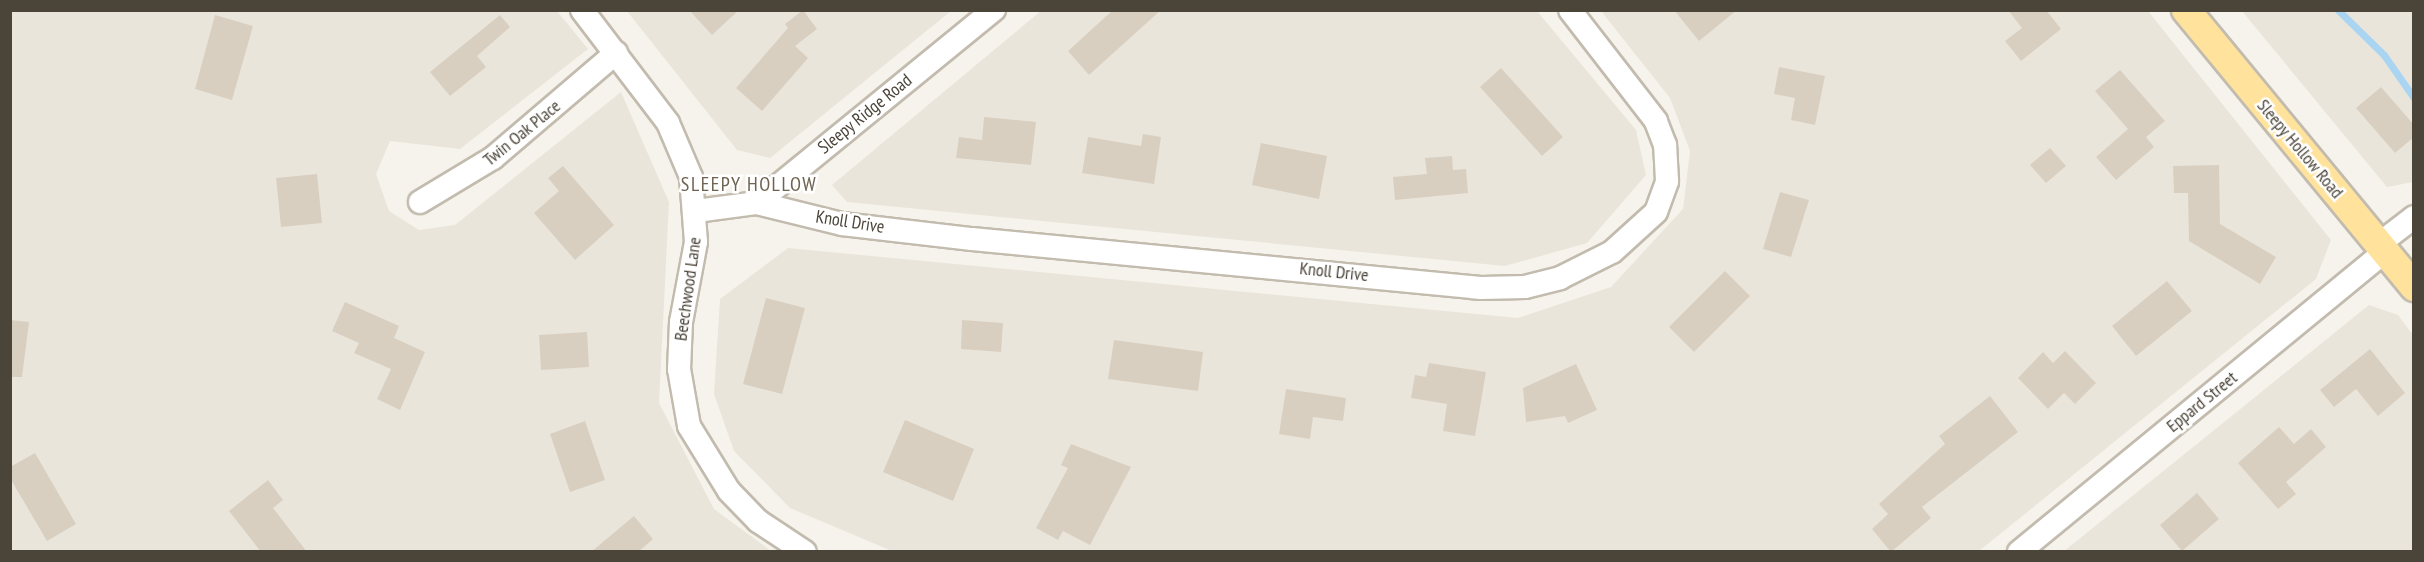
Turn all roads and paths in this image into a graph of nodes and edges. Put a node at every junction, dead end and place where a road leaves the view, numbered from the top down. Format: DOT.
graph roads {
  1 [pos="582,10"];
  2 [pos="993,10"];
  3 [pos="1570,10"];
  4 [pos="2186,10"];
  5 [pos="616,53"];
  6 [pos="420,202"];
  7 [pos="757,203"];
  8 [pos="696,211"];
  9 [pos="2414,217"];
  10 [pos="2382,248"];
  11 [pos="2414,287"];
  12 [pos="805,552"];
  13 [pos="2019,552"];
  1 -- 5 [label="street, Beechwood Lane"];
  2 -- 7 [label="street, Sleepy Ridge Road"];
  3 -- 7 [label="street, Knoll Drive"];
  4 -- 10 [label="main road, Sleepy Hollow Road"];
  5 -- 6 [label="street, Twin Oak Place"];
  5 -- 8 [label="street, Beechwood Lane"];
  7 -- 8 [label="street"];
  8 -- 12 [label="street, Beechwood Lane"];
  9 -- 10 [label="street, Eppard Street"];
  10 -- 11 [label="main road, Sleepy Hollow Road"];
  10 -- 13 [label="street, Eppard Street"];
}
